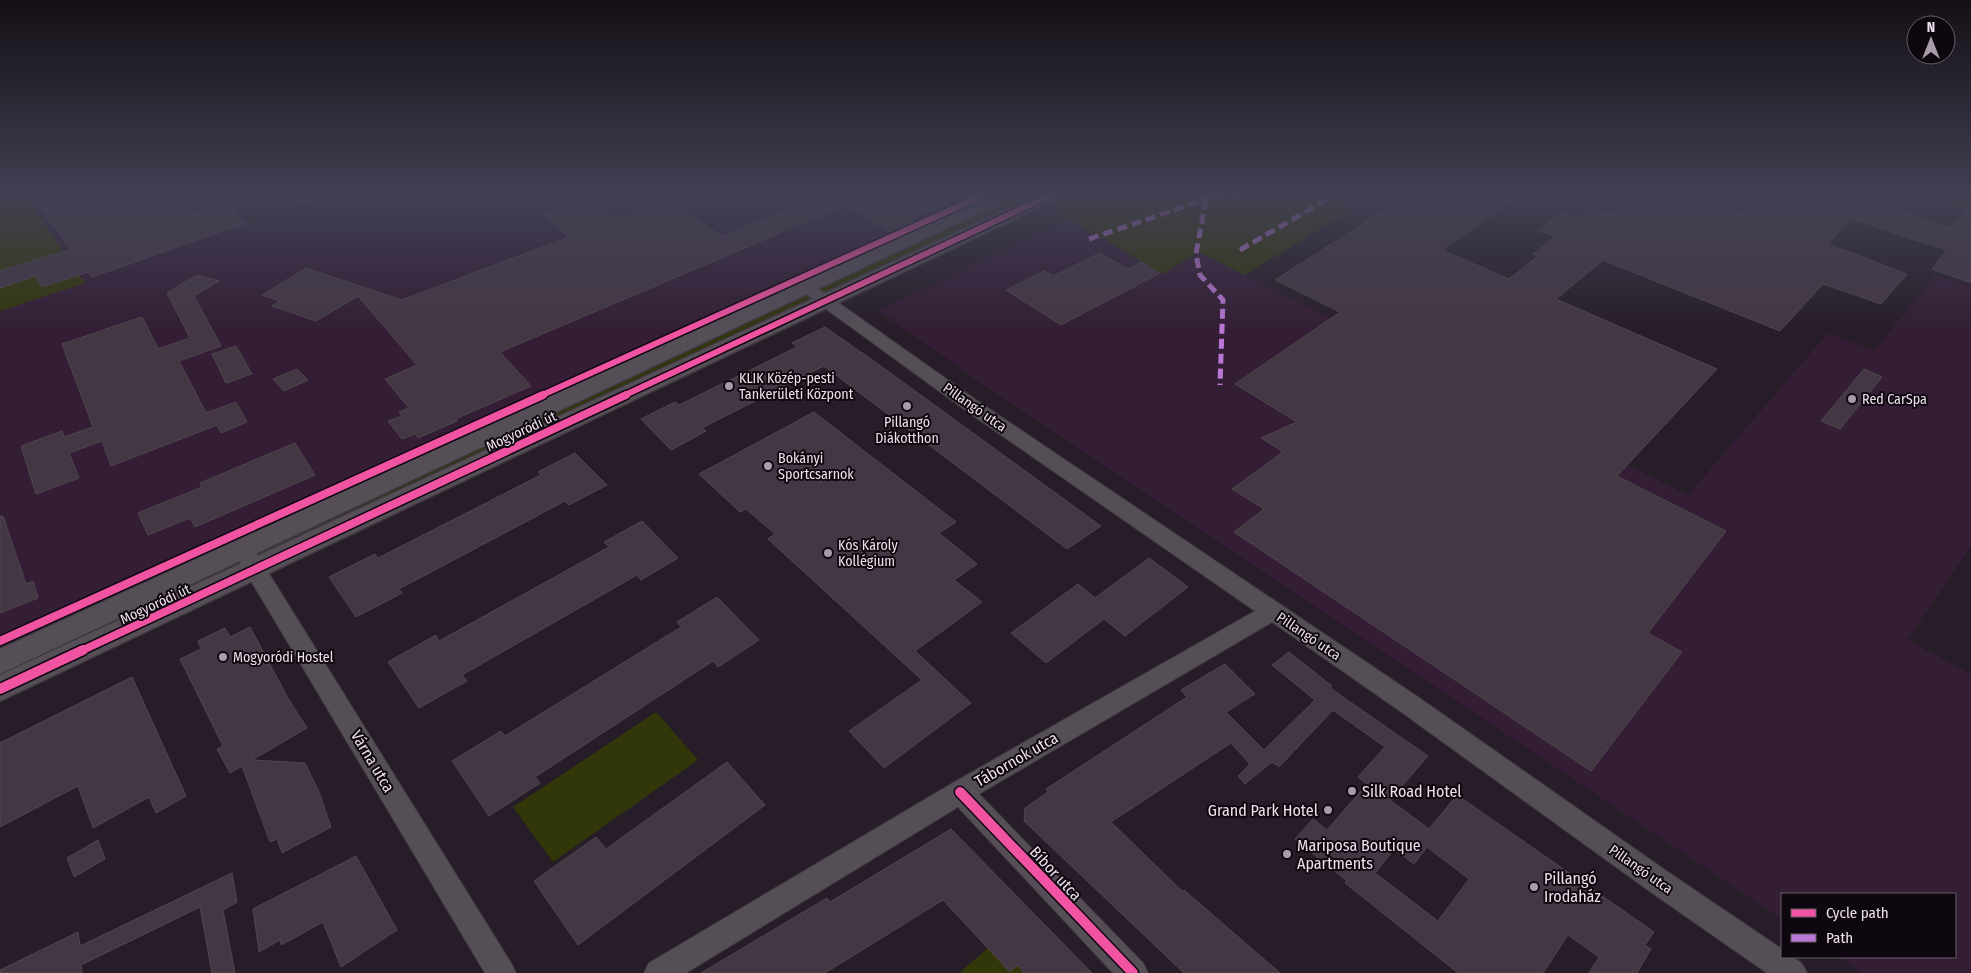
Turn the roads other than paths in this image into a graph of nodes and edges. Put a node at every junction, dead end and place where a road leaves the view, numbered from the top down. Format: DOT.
graph roads {
  1 [pos="908,239"];
  2 [pos="956,239"];
  3 [pos="806,287"];
  4 [pos="825,301"];
  5 [pos="250,560"];
  6 [pos="1273,611"];
  7 [pos="2,683"];
  8 [pos="960,792"];
  9 [pos="501,973"];
  10 [pos="659,973"];
  11 [pos="1133,973"];
  12 [pos="1792,973"];
  1 -- 3 [label="street, Mogyoródi út"];
  2 -- 4 [label="street, Mogyoródi út"];
  3 -- 4 [label="street"];
  3 -- 5 [label="street, Mogyoródi út"];
  4 -- 5 [label="street, Mogyoródi út"];
  4 -- 6 [label="street, Pillangó utca"];
  5 -- 7 [label="street, Mogyoródi út"];
  5 -- 9 [label="street, Várna utca"];
  6 -- 8 [label="street, Tábornok utca"];
  6 -- 12 [label="street, Pillangó utca"];
  8 -- 10 [label="street, Tábornok utca"];
  8 -- 11 [label="street, Bíbor utca"];
}
